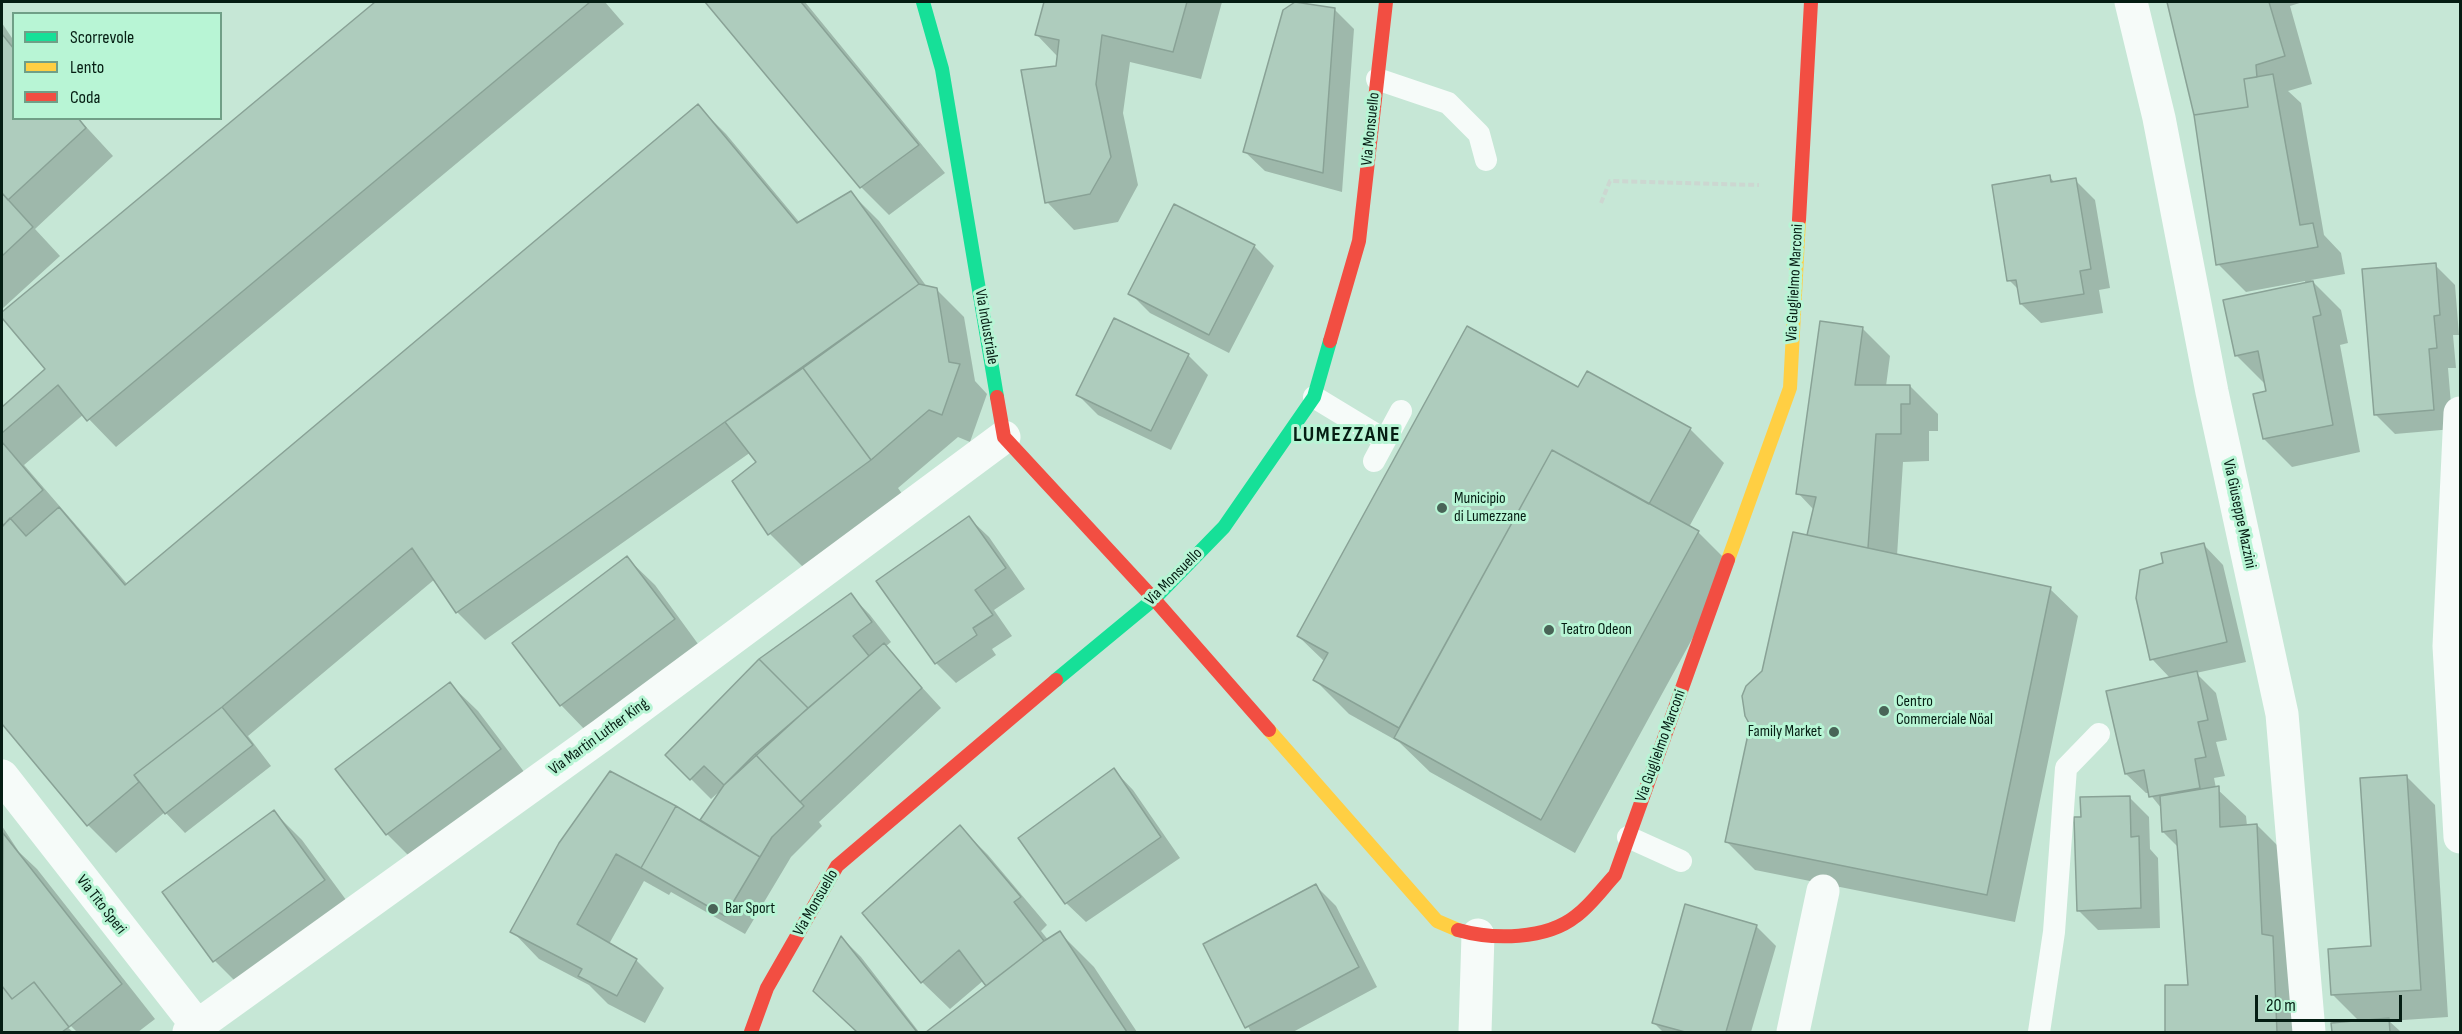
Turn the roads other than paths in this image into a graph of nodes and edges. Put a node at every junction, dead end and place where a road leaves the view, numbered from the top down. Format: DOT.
graph roads {
  1 [pos="923,2"];
  2 [pos="1386,2"];
  3 [pos="1811,2"];
  4 [pos="2132,2"];
  5 [pos="1377,80"];
  6 [pos="1486,160"];
  7 [pos="1314,397"];
  8 [pos="1401,411"];
  9 [pos="2460,413"];
  10 [pos="1004,437"];
  11 [pos="1385,440"];
  12 [pos="1374,461"];
  13 [pos="1154,599"];
  14 [pos="2099,734"];
  15 [pos="2,776"];
  16 [pos="1628,837"];
  17 [pos="2460,837"];
  18 [pos="1681,861"];
  19 [pos="1823,891"];
  20 [pos="1478,935"];
  21 [pos="196,1031"];
  22 [pos="751,1032"];
  23 [pos="1475,1032"];
  24 [pos="1793,1032"];
  25 [pos="2038,1032"];
  26 [pos="2309,1032"];
  1 -- 10 [label="street, Via Industriale"];
  2 -- 5 [label="street, Via Monsuello"];
  3 -- 16 [label="street, Via Guglielmo Marconi"];
  4 -- 26 [label="street, Via Giuseppe Mazzini"];
  5 -- 6 [label="lane"];
  5 -- 7 [label="street, Via Monsuello"];
  7 -- 11 [label="lane"];
  7 -- 13 [label="street, Via Monsuello"];
  8 -- 11 [label="lane"];
  9 -- 17 [label="street"];
  10 -- 13 [label="street"];
  10 -- 21 [label="street, Via Martin Luther King"];
  11 -- 12 [label="lane"];
  13 -- 20 [label="street, Via Guglielmo Marconi"];
  13 -- 22 [label="street, Via Monsuello"];
  14 -- 25 [label="lane"];
  15 -- 21 [label="street, Via Tito Speri"];
  16 -- 18 [label="lane"];
  16 -- 20 [label="street, Via Guglielmo Marconi"];
  19 -- 24 [label="street"];
  20 -- 23 [label="street"];
}
